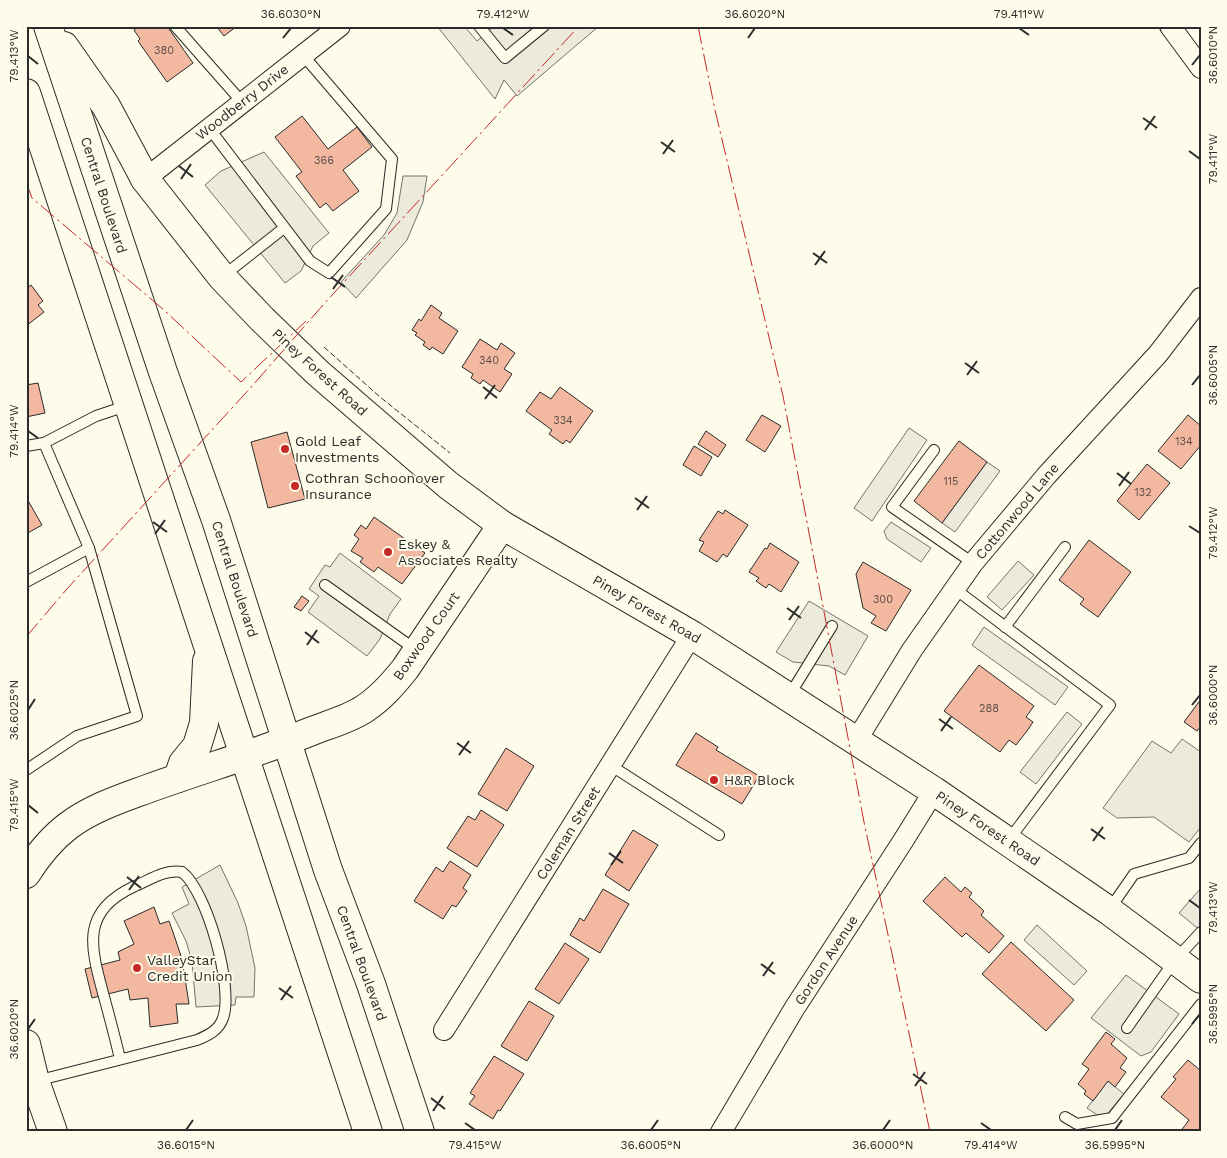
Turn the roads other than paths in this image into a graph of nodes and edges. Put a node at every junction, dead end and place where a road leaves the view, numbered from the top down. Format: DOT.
graph roads {
  1 [pos="49,26"];
  2 [pos="175,26"];
  3 [pos="340,26"];
  4 [pos="479,26"];
  5 [pos="544,26"];
  6 [pos="1170,26"];
  7 [pos="303,55"];
  8 [pos="1201,68"];
  9 [pos="26,93"];
  10 [pos="242,102"];
  11 [pos="209,128"];
  12 [pos="145,179"];
  13 [pos="284,228"];
  14 [pos="222,277"];
  15 [pos="1201,298"];
  16 [pos="129,405"];
  17 [pos="44,443"];
  18 [pos="26,446"];
  19 [pos="934,450"];
  20 [pos="502,525"];
  21 [pos="1065,547"];
  22 [pos="89,548"];
  23 [pos="973,563"];
  24 [pos="26,582"];
  25 [pos="325,585"];
  26 [pos="955,589"];
  27 [pos="832,626"];
  28 [pos="1005,627"];
  29 [pos="692,635"];
  30 [pos="207,642"];
  31 [pos="418,652"];
  32 [pos="788,697"];
  33 [pos="856,740"];
  34 [pos="288,741"];
  35 [pos="245,756"];
  36 [pos="610,765"];
  37 [pos="26,770"];
  38 [pos="178,778"];
  39 [pos="934,791"];
  40 [pos="719,836"];
  41 [pos="1008,841"];
  42 [pos="1201,843"];
  43 [pos="26,874"];
  44 [pos="1108,910"];
  45 [pos="1201,932"];
  46 [pos="1174,960"];
  47 [pos="1201,980"];
  48 [pos="1201,1004"];
  49 [pos="1127,1028"];
  50 [pos="444,1030"];
  51 [pos="26,1044"];
  52 [pos="120,1059"];
  53 [pos="35,1081"];
  54 [pos="1065,1116"];
  55 [pos="53,1132"];
  56 [pos="368,1132"];
  57 [pos="420,1132"];
  58 [pos="721,1132"];
  1 -- 12 [label="main road, Piney Forest Road"];
  1 -- 34 [label="main road, Central Boulevard"];
  2 -- 10 [label="lane"];
  3 -- 7 [label="street, Woodberry Drive"];
  4 -- 5 [label="lane"];
  6 -- 8 [label="street"];
  7 -- 10 [label="street, Woodberry Drive"];
  7 -- 13 [label="lane"];
  9 -- 16 [label="main road"];
  10 -- 11 [label="street, Woodberry Drive"];
  11 -- 12 [label="street, Woodberry Drive"];
  11 -- 13 [label="lane"];
  12 -- 14 [label="main road, Piney Forest Road"];
  13 -- 14 [label="lane"];
  14 -- 20 [label="main road, Piney Forest Road"];
  15 -- 23 [label="street, Cottonwood Lane"];
  16 -- 17 [label="lane"];
  16 -- 30 [label="main road"];
  17 -- 18 [label="lane"];
  17 -- 22 [label="lane"];
  19 -- 23 [label="lane"];
  20 -- 29 [label="main road, Piney Forest Road"];
  20 -- 31 [label="main road, Boxwood Court"];
  21 -- 28 [label="lane"];
  22 -- 24 [label="lane"];
  22 -- 37 [label="lane"];
  23 -- 26 [label="street, Cottonwood Lane"];
  25 -- 31 [label="lane"];
  26 -- 28 [label="lane"];
  26 -- 33 [label="street, Cottonwood Lane"];
  27 -- 32 [label="lane"];
  28 -- 41 [label="lane"];
  29 -- 32 [label="main road, Piney Forest Road"];
  29 -- 36 [label="street, Coleman Street"];
  30 -- 35 [label="main road"];
  30 -- 38 [label="main road"];
  31 -- 34 [label="main road, Boxwood Court"];
  32 -- 33 [label="main road, Piney Forest Road"];
  33 -- 39 [label="main road, Piney Forest Road"];
  34 -- 35 [label="main road, Boxwood Court"];
  34 -- 57 [label="main road, Central Boulevard"];
  35 -- 38 [label="main road, Boxwood Court"];
  35 -- 56 [label="main road"];
  36 -- 40 [label="lane"];
  36 -- 50 [label="street, Coleman Street"];
  38 -- 43 [label="main road, Boxwood Court"];
  39 -- 41 [label="main road, Piney Forest Road"];
  39 -- 58 [label="street, Gordon Avenue"];
  41 -- 44 [label="main road, Piney Forest Road"];
  42 -- 44 [label="lane"];
  44 -- 46 [label="main road, Piney Forest Road"];
  45 -- 46 [label="lane"];
  46 -- 47 [label="main road, Piney Forest Road"];
  46 -- 49 [label="lane"];
  48 -- 54 [label="lane"];
  51 -- 53 [label="main road"];
  52 -- 52 [label="lane"];
  52 -- 53 [label="lane"];
  53 -- 55 [label="main road"];
}
